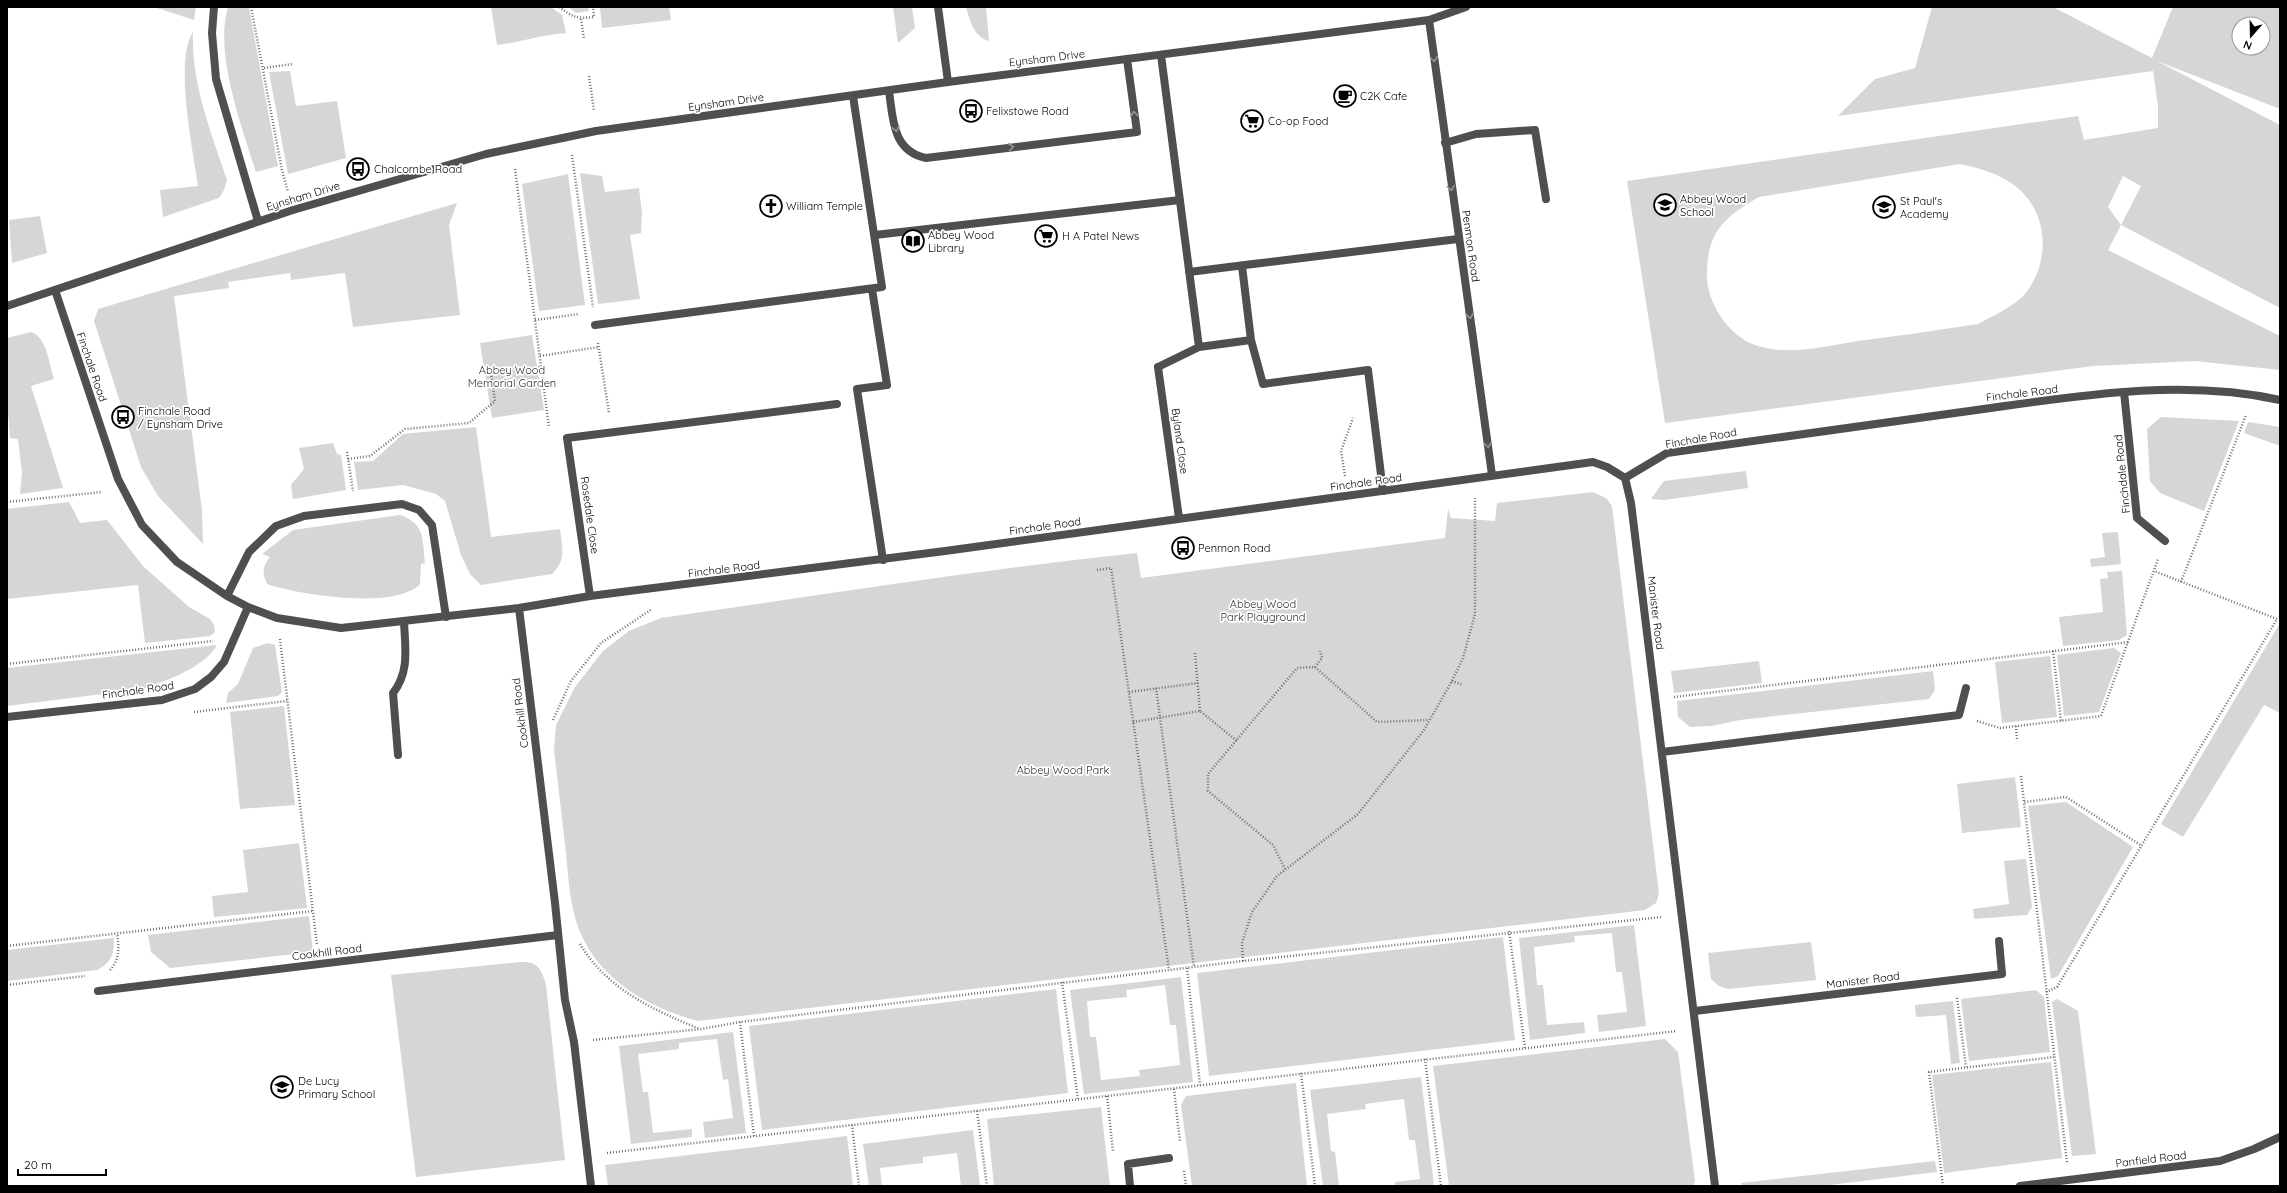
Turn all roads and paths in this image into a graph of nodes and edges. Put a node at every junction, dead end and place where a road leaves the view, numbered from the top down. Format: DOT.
graph roads {
  1 [pos="214,7"];
  2 [pos="251,7"];
  3 [pos="559,7"];
  4 [pos="593,7"];
  5 [pos="938,7"];
  6 [pos="1466,7"];
  7 [pos="581,18"];
  8 [pos="1429,20"];
  9 [pos="584,39"];
  10 [pos="1161,55"];
  11 [pos="1127,59"];
  12 [pos="293,64"];
  13 [pos="264,68"];
  14 [pos="589,76"];
  15 [pos="948,82"];
  16 [pos="889,91"];
  17 [pos="853,96"];
  18 [pos="596,131"];
  19 [pos="569,137"];
  20 [pos="1445,143"];
  21 [pos="512,148"];
  22 [pos="1546,199"];
  23 [pos="1180,200"];
  24 [pos="293,210"];
  25 [pos="258,221"];
  26 [pos="875,235"];
  27 [pos="1458,239"];
  28 [pos="1242,266"];
  29 [pos="1189,272"];
  30 [pos="872,289"];
  31 [pos="55,290"];
  32 [pos="7,306"];
  33 [pos="593,312"];
  34 [pos="535,320"];
  35 [pos="595,325"];
  36 [pos="1251,340"];
  37 [pos="599,347"];
  38 [pos="1198,347"];
  39 [pos="540,356"];
  40 [pos="541,367"];
  41 [pos="2124,392"];
  42 [pos="2254,394"];
  43 [pos="2280,400"];
  44 [pos="837,404"];
  45 [pos="1356,410"];
  46 [pos="611,432"];
  47 [pos="567,438"];
  48 [pos="347,452"];
  49 [pos="348,459"];
  50 [pos="1492,475"];
  51 [pos="1474,478"];
  52 [pos="1624,478"];
  53 [pos="123,489"];
  54 [pos="1383,491"];
  55 [pos="1349,496"];
  56 [pos="7,502"];
  57 [pos="356,510"];
  58 [pos="1179,518"];
  59 [pos="2165,541"];
  60 [pos="882,560"];
  61 [pos="1097,570"];
  62 [pos="2154,571"];
  63 [pos="2181,582"];
  64 [pos="227,596"];
  65 [pos="590,596"];
  66 [pos="656,606"];
  67 [pos="248,607"];
  68 [pos="519,608"];
  69 [pos="446,617"];
  70 [pos="277,618"];
  71 [pos="2278,619"];
  72 [pos="404,621"];
  73 [pos="235,638"];
  74 [pos="2129,642"];
  75 [pos="1320,651"];
  76 [pos="2053,651"];
  77 [pos="1195,653"];
  78 [pos="7,664"];
  79 [pos="1315,667"];
  80 [pos="1452,681"];
  81 [pos="1198,683"];
  82 [pos="1463,685"];
  83 [pos="1156,688"];
  84 [pos="1966,688"];
  85 [pos="1129,692"];
  86 [pos="1656,699"];
  87 [pos="1200,711"];
  88 [pos="1959,715"];
  89 [pos="7,717"];
  90 [pos="1160,718"];
  91 [pos="1429,720"];
  92 [pos="2061,721"];
  93 [pos="1133,722"];
  94 [pos="551,725"];
  95 [pos="2016,726"];
  96 [pos="2017,739"];
  97 [pos="1237,741"];
  98 [pos="1662,752"];
  99 [pos="398,754"];
  100 [pos="2021,776"];
  101 [pos="2024,802"];
  102 [pos="2142,846"];
  103 [pos="1285,869"];
  104 [pos="313,911"];
  105 [pos="1683,915"];
  106 [pos="1509,932"];
  107 [pos="117,933"];
  108 [pos="558,935"];
  109 [pos="1999,941"];
  110 [pos="578,942"];
  111 [pos="7,946"];
  112 [pos="1243,961"];
  113 [pos="320,964"];
  114 [pos="1194,967"];
  115 [pos="1187,968"];
  116 [pos="1169,970"];
  117 [pos="95,974"];
  118 [pos="1954,980"];
  119 [pos="1062,982"];
  120 [pos="7,985"];
  121 [pos="98,991"];
  122 [pos="2046,992"];
  123 [pos="1695,1011"];
  124 [pos="740,1022"];
  125 [pos="1696,1028"];
  126 [pos="701,1029"];
  127 [pos="574,1042"];
  128 [pos="1524,1048"];
  129 [pos="2054,1057"];
  130 [pos="1425,1059"];
  131 [pos="1966,1067"];
  132 [pos="1301,1074"];
  133 [pos="1200,1085"];
  134 [pos="1174,1088"];
  135 [pos="1107,1096"];
  136 [pos="1078,1099"];
  137 [pos="977,1111"];
  138 [pos="852,1125"];
  139 [pos="754,1136"];
  140 [pos="2280,1137"];
  141 [pos="1181,1149"];
  142 [pos="588,1156"];
  143 [pos="1113,1156"];
  144 [pos="1169,1158"];
  145 [pos="1183,1164"];
  146 [pos="2069,1180"];
  147 [pos="591,1186"];
  148 [pos="859,1186"];
  149 [pos="987,1186"];
  150 [pos="1130,1186"];
  151 [pos="1186,1186"];
  152 [pos="1315,1186"];
  153 [pos="1441,1186"];
  154 [pos="1715,1186"];
  155 [pos="1943,1186"];
  156 [pos="2020,1186"];
  1 -- 25 [label="street"];
  2 -- 13 [label="path"];
  3 -- 7 [label="path"];
  4 -- 7 [label="path"];
  5 -- 15 [label="street"];
  6 -- 8 [label="street, Eynsham Drive"];
  7 -- 9 [label="path"];
  8 -- 10 [label="street, Eynsham Drive"];
  8 -- 20 [label="street, Penmon Road, one-way"];
  10 -- 11 [label="street, Eynsham Drive"];
  10 -- 23 [label="street"];
  11 -- 15 [label="street, Eynsham Drive"];
  16 -- 11 [label="street, one-way"];
  12 -- 13 [label="path"];
  13 -- 24 [label="path"];
  14 -- 18 [label="path"];
  15 -- 16 [label="street, Eynsham Drive"];
  16 -- 17 [label="street, Eynsham Drive"];
  17 -- 18 [label="street, Eynsham Drive"];
  17 -- 26 [label="street"];
  18 -- 19 [label="street, Eynsham Drive"];
  19 -- 21 [label="street, Eynsham Drive"];
  19 -- 33 [label="path"];
  20 -- 22 [label="street"];
  20 -- 27 [label="street, Penmon Road, one-way"];
  21 -- 24 [label="street, Eynsham Drive"];
  21 -- 34 [label="path"];
  23 -- 26 [label="street"];
  23 -- 29 [label="street"];
  24 -- 25 [label="street, Eynsham Drive"];
  25 -- 31 [label="street, Eynsham Drive"];
  26 -- 30 [label="street"];
  27 -- 28 [label="street"];
  27 -- 50 [label="street, Penmon Road, one-way"];
  28 -- 29 [label="street"];
  28 -- 36 [label="street"];
  29 -- 38 [label="street"];
  30 -- 35 [label="street"];
  30 -- 60 [label="street"];
  31 -- 32 [label="street, Eynsham Drive"];
  31 -- 53 [label="street, Finchale Road"];
  33 -- 34 [label="path"];
  33 -- 35 [label="path"];
  34 -- 39 [label="path"];
  35 -- 37 [label="path"];
  36 -- 38 [label="street"];
  36 -- 54 [label="street"];
  37 -- 39 [label="path"];
  37 -- 46 [label="path"];
  38 -- 58 [label="street, Byland Close"];
  39 -- 40 [label="path"];
  40 -- 47 [label="path"];
  40 -- 49 [label="path"];
  41 -- 42 [label="street, Finchale Road"];
  41 -- 52 [label="street, Finchale Road"];
  41 -- 59 [label="street, Finchdale Road"];
  42 -- 43 [label="street, Finchale Road"];
  42 -- 63 [label="path"];
  44 -- 46 [label="street"];
  45 -- 55 [label="path"];
  46 -- 47 [label="street"];
  47 -- 65 [label="street, Rosedale Close"];
  48 -- 49 [label="path"];
  49 -- 57 [label="path"];
  50 -- 51 [label="street, Finchale Road"];
  50 -- 52 [label="street, Finchale Road"];
  51 -- 54 [label="street, Finchale Road"];
  51 -- 80 [label="path"];
  52 -- 86 [label="street, Manister Road"];
  53 -- 56 [label="path"];
  53 -- 64 [label="street, Finchale Road"];
  54 -- 55 [label="street, Finchale Road"];
  55 -- 58 [label="street, Finchale Road"];
  57 -- 64 [label="street"];
  57 -- 69 [label="street"];
  58 -- 60 [label="street, Finchale Road"];
  59 -- 62 [label="path"];
  60 -- 65 [label="street, Finchale Road"];
  61 -- 85 [label="path"];
  62 -- 63 [label="path"];
  62 -- 74 [label="path"];
  63 -- 71 [label="path"];
  64 -- 67 [label="street, Finchale Road"];
  65 -- 68 [label="street, Finchale Road"];
  66 -- 94 [label="path"];
  67 -- 70 [label="street, Finchale Road"];
  67 -- 73 [label="street, Finchale Road"];
  68 -- 69 [label="street, Finchale Road"];
  68 -- 108 [label="street, Cookhill Road"];
  69 -- 72 [label="street, Finchale Road"];
  70 -- 72 [label="street, Finchale Road"];
  70 -- 104 [label="path"];
  71 -- 102 [label="path"];
  72 -- 99 [label="street"];
  73 -- 78 [label="path"];
  73 -- 89 [label="street, Finchale Road"];
  74 -- 76 [label="path"];
  74 -- 92 [label="path"];
  75 -- 79 [label="path"];
  76 -- 86 [label="path"];
  76 -- 92 [label="path"];
  77 -- 81 [label="path"];
  79 -- 91 [label="path"];
  79 -- 97 [label="path"];
  80 -- 82 [label="path"];
  80 -- 91 [label="path"];
  81 -- 83 [label="path"];
  81 -- 87 [label="path"];
  83 -- 85 [label="path"];
  83 -- 90 [label="path"];
  84 -- 88 [label="street"];
  85 -- 93 [label="path"];
  86 -- 98 [label="street, Manister Road"];
  87 -- 90 [label="path"];
  87 -- 97 [label="path"];
  88 -- 95 [label="path"];
  88 -- 98 [label="street"];
  90 -- 93 [label="path"];
  90 -- 114 [label="path"];
  91 -- 103 [label="path"];
  92 -- 95 [label="path"];
  93 -- 116 [label="path"];
  95 -- 96 [label="path"];
  97 -- 103 [label="path"];
  98 -- 105 [label="street, Manister Road"];
  100 -- 101 [label="path"];
  101 -- 102 [label="path"];
  101 -- 122 [label="path"];
  102 -- 122 [label="path"];
  103 -- 112 [label="path"];
  104 -- 107 [label="path"];
  104 -- 113 [label="path"];
  105 -- 106 [label="path"];
  105 -- 123 [label="street, Manister Road"];
  106 -- 112 [label="path"];
  106 -- 128 [label="path"];
  107 -- 111 [label="path"];
  107 -- 117 [label="path"];
  108 -- 113 [label="street, Cookhill Road"];
  108 -- 127 [label="street, Cookhill Road"];
  109 -- 118 [label="street, Manister Road"];
  110 -- 126 [label="path"];
  112 -- 114 [label="path"];
  113 -- 121 [label="street, Cookhill Road"];
  114 -- 115 [label="path"];
  115 -- 116 [label="path"];
  115 -- 133 [label="path"];
  116 -- 119 [label="path"];
  117 -- 120 [label="path"];
  117 -- 121 [label="path"];
  118 -- 123 [label="street, Manister Road"];
  118 -- 131 [label="path"];
  119 -- 124 [label="path"];
  119 -- 136 [label="path"];
  122 -- 129 [label="path"];
  123 -- 125 [label="street, Manister Road"];
  124 -- 126 [label="path"];
  124 -- 139 [label="path"];
  125 -- 128 [label="path"];
  125 -- 154 [label="street, Manister Road"];
  126 -- 127 [label="path"];
  127 -- 142 [label="street, Cookhill Road"];
  128 -- 130 [label="path"];
  129 -- 131 [label="path"];
  129 -- 146 [label="path"];
  130 -- 132 [label="path"];
  130 -- 153 [label="path"];
  131 -- 155 [label="path"];
  132 -- 133 [label="path"];
  132 -- 152 [label="path"];
  133 -- 134 [label="path"];
  134 -- 135 [label="path"];
  134 -- 141 [label="path"];
  135 -- 136 [label="path"];
  135 -- 143 [label="path"];
  136 -- 137 [label="path"];
  137 -- 138 [label="path"];
  137 -- 149 [label="path"];
  138 -- 139 [label="path"];
  138 -- 148 [label="path"];
  139 -- 142 [label="path"];
  140 -- 146 [label="street, Panfield Road"];
  142 -- 147 [label="street, Cookhill Road"];
  144 -- 150 [label="street"];
  145 -- 151 [label="path"];
  146 -- 156 [label="street, Panfield Road"];
}
